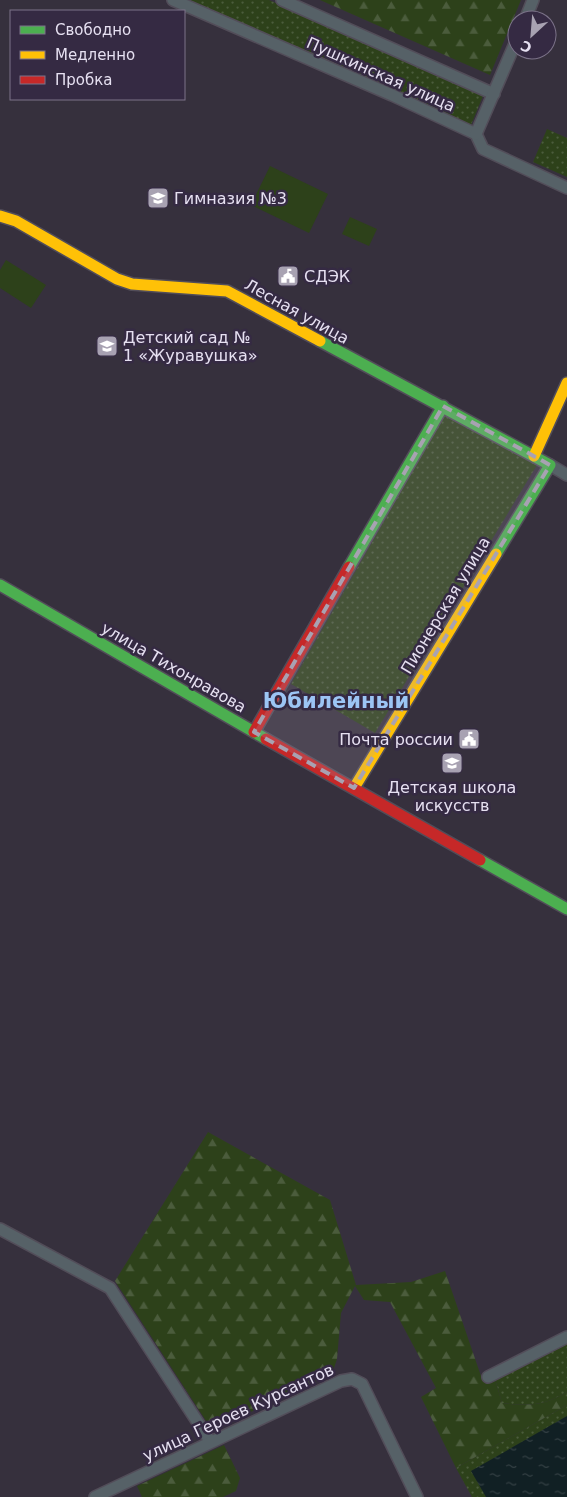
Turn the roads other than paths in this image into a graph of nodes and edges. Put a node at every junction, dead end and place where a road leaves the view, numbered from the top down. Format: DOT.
graph roads {
  1 [pos="173,0"];
  2 [pos="282,0"];
  3 [pos="508,60"];
  4 [pos="494,94"];
  5 [pos="476,134"];
  6 [pos="567,188"];
  7 [pos="0,216"];
  8 [pos="567,383"];
  9 [pos="443,406"];
  10 [pos="534,456"];
  11 [pos="550,465"];
  12 [pos="567,475"];
  13 [pos="0,584"];
  14 [pos="254,732"];
  15 [pos="354,788"];
  16 [pos="567,909"];
  17 [pos="0,1229"];
  18 [pos="567,1337"];
  19 [pos="488,1377"];
  20 [pos="210,1441"];
  21 [pos="95,1497"];
  22 [pos="417,1497"];
  1 -- 5 [label="street, Пушкинская улица"];
  2 -- 4 [label="street, Пушкинская улица"];
  3 -- 4 [label="street"];
  4 -- 5 [label="street"];
  5 -- 6 [label="street, Пушкинская улица"];
  7 -- 9 [label="street, Лесная улица"];
  8 -- 10 [label="street"];
  9 -- 10 [label="street, Лесная улица"];
  9 -- 14 [label="street"];
  10 -- 11 [label="street, Лесная улица"];
  11 -- 12 [label="street, Лесная улица"];
  11 -- 15 [label="street, Пионерская улица"];
  13 -- 14 [label="street, улица Тихонравова"];
  14 -- 15 [label="street, улица Тихонравова"];
  15 -- 16 [label="street, улица Тихонравова"];
  17 -- 20 [label="street"];
  18 -- 19 [label="street"];
  20 -- 21 [label="street, улица Героев Курсантов"];
  20 -- 22 [label="street, улица Героев Курсантов"];
}
